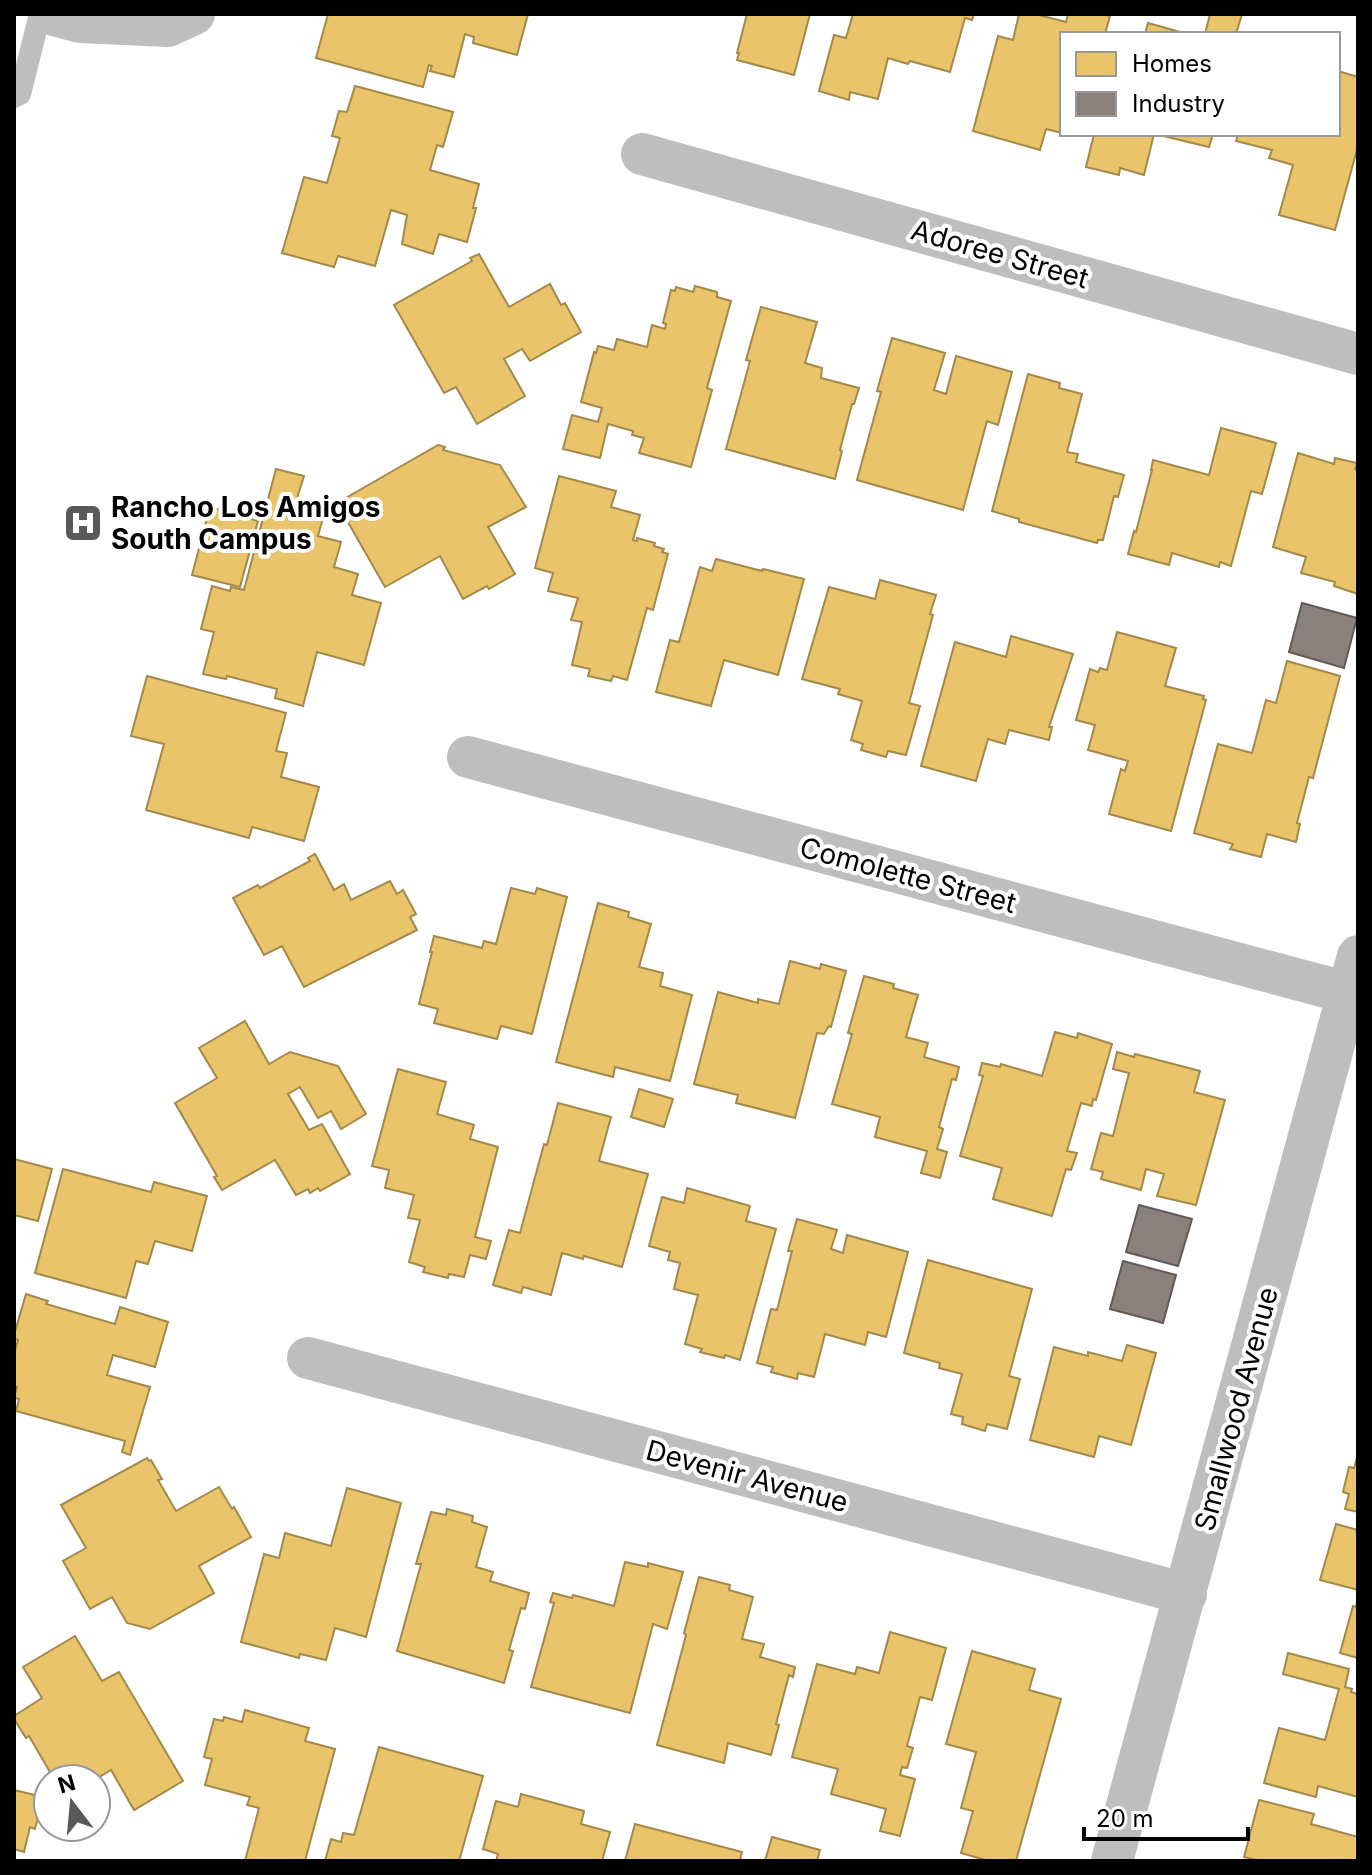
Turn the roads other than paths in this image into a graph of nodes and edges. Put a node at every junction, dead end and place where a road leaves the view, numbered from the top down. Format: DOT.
graph roads {
  1 [pos="40,14"];
  2 [pos="50,14"];
  3 [pos="194,14"];
  4 [pos="14,97"];
  5 [pos="642,154"];
  6 [pos="1358,354"];
  7 [pos="468,757"];
  8 [pos="1353,975"];
  9 [pos="308,1358"];
  10 [pos="1186,1594"];
  11 [pos="1112,1861"];
  1 -- 4 [label="lane"];
  2 -- 3 [label="street"];
  5 -- 6 [label="street, Adoree Street"];
  7 -- 8 [label="street, Comolette Street"];
  8 -- 10 [label="street, Smallwood Avenue"];
  9 -- 10 [label="street, Devenir Avenue"];
  10 -- 11 [label="street, Smallwood Avenue"];
}
